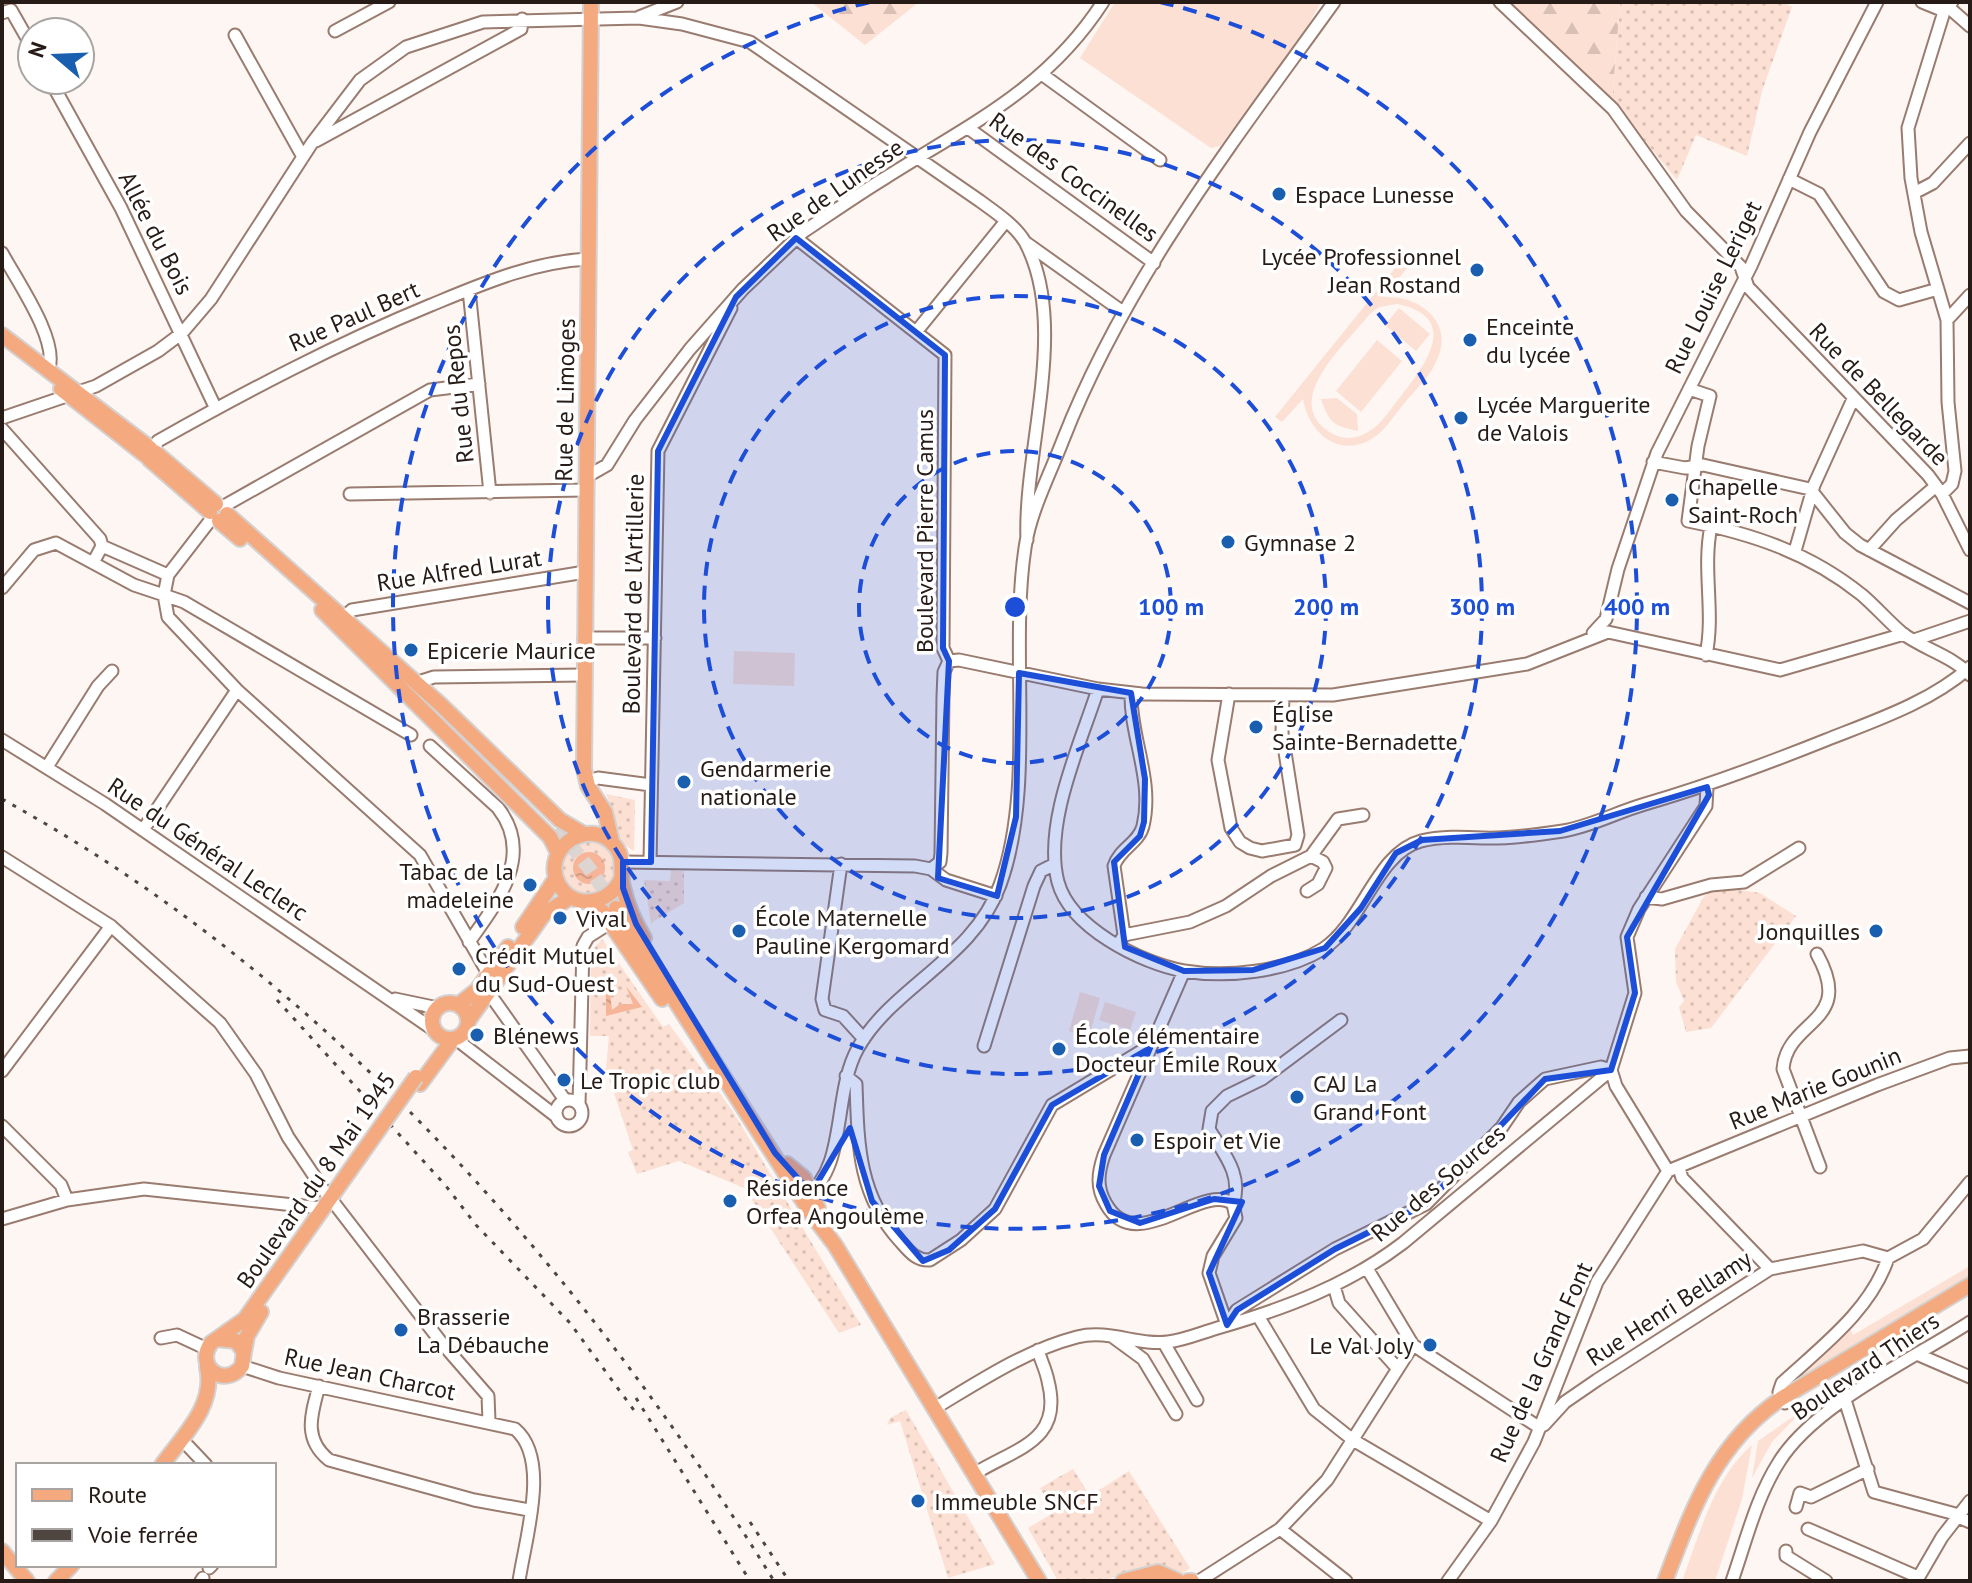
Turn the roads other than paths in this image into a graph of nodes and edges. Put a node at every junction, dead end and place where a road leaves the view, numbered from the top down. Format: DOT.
graph roads {
  1 [pos="389,2"];
  2 [pos="591,2"];
  3 [pos="677,2"];
  4 [pos="1103,2"];
  5 [pos="1334,2"];
  6 [pos="1500,2"];
  7 [pos="1877,2"];
  8 [pos="1922,2"];
  9 [pos="1947,5"];
  10 [pos="639,18"];
  11 [pos="522,19"];
  12 [pos="590,19"];
  13 [pos="1970,26"];
  14 [pos="335,31"];
  15 [pos="235,35"];
  16 [pos="1043,75"];
  17 [pos="59,96"];
  18 [pos="968,128"];
  19 [pos="312,143"];
  20 [pos="1970,143"];
  21 [pos="303,157"];
  22 [pos="919,158"];
  23 [pos="1160,160"];
  24 [pos="1789,179"];
  25 [pos="1914,193"];
  26 [pos="1006,221"];
  27 [pos="796,238"];
  28 [pos="1024,242"];
  29 [pos="2,253"];
  30 [pos="588,259"];
  31 [pos="1154,263"];
  32 [pos="1744,277"];
  33 [pos="1938,289"];
  34 [pos="469,290"];
  35 [pos="1970,295"];
  36 [pos="736,297"];
  37 [pos="1123,312"];
  38 [pos="1947,320"];
  39 [pos="916,332"];
  40 [pos="182,333"];
  41 [pos="2,338"];
  42 [pos="49,368"];
  43 [pos="479,384"];
  44 [pos="1689,389"];
  45 [pos="73,392"];
  46 [pos="1853,399"];
  47 [pos="216,409"];
  48 [pos="2,418"];
  49 [pos="2,429"];
  50 [pos="150,452"];
  51 [pos="1653,462"];
  52 [pos="1695,467"];
  53 [pos="586,483"];
  54 [pos="1939,490"];
  55 [pos="1812,492"];
  56 [pos="490,493"];
  57 [pos="350,494"];
  58 [pos="218,513"];
  59 [pos="1711,526"];
  60 [pos="1027,540"];
  61 [pos="102,546"];
  62 [pos="1869,550"];
  63 [pos="1970,550"];
  64 [pos="1795,551"];
  65 [pos="94,561"];
  66 [pos="585,572"];
  67 [pos="168,575"];
  68 [pos="2,588"];
  69 [pos="164,595"];
  70 [pos="1970,603"];
  71 [pos="1609,609"];
  72 [pos="350,613"];
  73 [pos="1970,621"];
  74 [pos="1622,635"];
  75 [pos="1909,637"];
  76 [pos="584,638"];
  77 [pos="655,638"];
  78 [pos="1587,639"];
  79 [pos="1706,655"];
  80 [pos="949,661"];
  81 [pos="112,671"];
  82 [pos="1969,671"];
  83 [pos="1019,673"];
  84 [pos="584,675"];
  85 [pos="411,688"];
  86 [pos="1098,689"];
  87 [pos="237,690"];
  88 [pos="1131,693"];
  89 [pos="1229,694"];
  90 [pos="1283,695"];
  91 [pos="411,735"];
  92 [pos="2,740"];
  93 [pos="430,746"];
  94 [pos="47,767"];
  95 [pos="586,782"];
  96 [pos="651,785"];
  97 [pos="1707,787"];
  98 [pos="595,796"];
  99 [pos="510,797"];
  100 [pos="498,808"];
  101 [pos="1363,815"];
  102 [pos="557,828"];
  103 [pos="143,830"];
  104 [pos="587,834"];
  105 [pos="612,842"];
  106 [pos="1799,848"];
  107 [pos="558,853"];
  108 [pos="1311,856"];
  109 [pos="2,857"];
  110 [pos="623,862"];
  111 [pos="650,862"];
  112 [pos="841,864"];
  113 [pos="1055,864"];
  114 [pos="931,869"];
  115 [pos="556,878"];
  116 [pos="621,879"];
  117 [pos="1307,891"];
  118 [pos="996,896"];
  119 [pos="571,897"];
  120 [pos="1646,897"];
  121 [pos="590,902"];
  122 [pos="616,908"];
  123 [pos="610,923"];
  124 [pos="111,926"];
  125 [pos="1122,940"];
  126 [pos="469,942"];
  127 [pos="1817,954"];
  128 [pos="1184,971"];
  129 [pos="489,975"];
  130 [pos="489,993"];
  131 [pos="388,997"];
  132 [pos="458,1005"];
  133 [pos="438,1008"];
  134 [pos="1341,1020"];
  135 [pos="468,1021"];
  136 [pos="436,1032"];
  137 [pos="454,1039"];
  138 [pos="864,1039"];
  139 [pos="984,1046"];
  140 [pos="1150,1046"];
  141 [pos="1970,1056"];
  142 [pos="483,1061"];
  143 [pos="1583,1070"];
  144 [pos="1611,1070"];
  145 [pos="2,1071"];
  146 [pos="846,1076"];
  147 [pos="418,1080"];
  148 [pos="1594,1085"];
  149 [pos="565,1100"];
  150 [pos="741,1100"];
  151 [pos="579,1105"];
  152 [pos="557,1117"];
  153 [pos="1799,1119"];
  154 [pos="2,1126"];
  155 [pos="1820,1167"];
  156 [pos="1674,1170"];
  157 [pos="1970,1182"];
  158 [pos="807,1196"];
  159 [pos="67,1200"];
  160 [pos="1233,1204"];
  161 [pos="325,1209"];
  162 [pos="2,1219"];
  163 [pos="293,1256"];
  164 [pos="1888,1258"];
  165 [pos="1770,1269"];
  166 [pos="1368,1270"];
  167 [pos="1970,1285"];
  168 [pos="1334,1286"];
  169 [pos="1970,1292"];
  170 [pos="1258,1316"];
  171 [pos="1970,1322"];
  172 [pos="1227,1325"];
  173 [pos="1109,1335"];
  174 [pos="161,1338"];
  175 [pos="896,1341"];
  176 [pos="1164,1343"];
  177 [pos="212,1344"];
  178 [pos="1413,1345"];
  179 [pos="1038,1350"];
  180 [pos="1919,1355"];
  181 [pos="239,1364"];
  182 [pos="207,1366"];
  183 [pos="1398,1369"];
  184 [pos="1970,1377"];
  185 [pos="319,1386"];
  186 [pos="1197,1400"];
  187 [pos="1783,1400"];
  188 [pos="1845,1400"];
  189 [pos="939,1405"];
  190 [pos="1176,1414"];
  191 [pos="489,1421"];
  192 [pos="1540,1428"];
  193 [pos="1353,1440"];
  194 [pos="188,1446"];
  195 [pos="163,1463"];
  196 [pos="175,1463"];
  197 [pos="204,1463"];
  198 [pos="1868,1469"];
  199 [pos="979,1471"];
  200 [pos="989,1497"];
  201 [pos="1970,1501"];
  202 [pos="1796,1507"];
  203 [pos="529,1510"];
  204 [pos="1958,1516"];
  205 [pos="1491,1521"];
  206 [pos="1970,1522"];
  207 [pos="1280,1529"];
  208 [pos="1808,1529"];
  209 [pos="1011,1534"];
  210 [pos="2,1551"];
  211 [pos="1786,1551"];
  212 [pos="1917,1579"];
  213 [pos="27,1581"];
  214 [pos="519,1581"];
  215 [pos="1039,1581"];
  216 [pos="1046,1581"];
  217 [pos="1123,1581"];
  218 [pos="1178,1581"];
  219 [pos="1199,1581"];
  220 [pos="1346,1581"];
  221 [pos="1448,1581"];
  222 [pos="1665,1581"];
  223 [pos="1674,1581"];
  224 [pos="1732,1581"];
  225 [pos="1826,1581"];
  1 -- 14 [label="street"];
  2 -- 12 [label="main road, Rue de Limoges"];
  3 -- 10 [label="street"];
  4 -- 16 [label="street, Rue de Lunesse"];
  5 -- 31 [label="street"];
  6 -- 32 [label="street, Rue de Bellegarde"];
  7 -- 24 [label="street, Rue Louise Leriget"];
  8 -- 9 [label="street"];
  9 -- 13 [label="street"];
  9 -- 25 [label="street"];
  10 -- 12 [label="street"];
  10 -- 22 [label="street"];
  11 -- 12 [label="street"];
  11 -- 19 [label="street"];
  11 -- 19 [label="street"];
  12 -- 30 [label="main road, Rue de Limoges"];
  15 -- 21 [label="street"];
  16 -- 18 [label="street, Rue de Lunesse"];
  16 -- 23 [label="street"];
  17 -- 40 [label="street, Allée du Bois"];
  18 -- 22 [label="street, Rue de Lunesse"];
  18 -- 31 [label="street, Rue des Coccinelles"];
  19 -- 21 [label="street"];
  20 -- 25 [label="street"];
  21 -- 40 [label="street"];
  22 -- 26 [label="street"];
  22 -- 27 [label="street, Rue de Lunesse"];
  24 -- 32 [label="street, Rue Louise Leriget"];
  24 -- 33 [label="street"];
  25 -- 33 [label="street"];
  26 -- 28 [label="street"];
  26 -- 39 [label="street"];
  27 -- 36 [label="street, Rue de Lunesse"];
  27 -- 39 [label="street, Boulevard Pierre Camus"];
  28 -- 37 [label="street"];
  28 -- 60 [label="street"];
  29 -- 42 [label="street"];
  30 -- 34 [label="street, Rue Paul Bert"];
  30 -- 53 [label="main road, Rue de Limoges"];
  31 -- 37 [label="street"];
  32 -- 44 [label="street, Rue Louise Leriget"];
  32 -- 46 [label="street, Rue de Bellegarde"];
  33 -- 38 [label="street"];
  34 -- 43 [label="street, Rue du Repos"];
  34 -- 47 [label="street, Rue Paul Bert"];
  35 -- 38 [label="street"];
  36 -- 53 [label="street, Rue de Lunesse"];
  36 -- 77 [label="street, Boulevard de l'Artillerie"];
  37 -- 60 [label="street"];
  38 -- 54 [label="street"];
  39 -- 80 [label="street, Boulevard Pierre Camus"];
  40 -- 45 [label="street"];
  40 -- 47 [label="street, Allée du Bois"];
  41 -- 42 [label="main road"];
  41 -- 45 [label="main road"];
  42 -- 45 [label="main road"];
  43 -- 56 [label="street, Rue du Repos"];
  43 -- 58 [label="street"];
  44 -- 51 [label="street, Rue Louise Leriget"];
  44 -- 52 [label="street"];
  45 -- 48 [label="street"];
  45 -- 50 [label="main road"];
  46 -- 54 [label="street, Rue de Bellegarde"];
  46 -- 55 [label="street"];
  47 -- 50 [label="street, Rue Paul Bert"];
  49 -- 61 [label="street"];
  50 -- 58 [label="main road"];
  51 -- 52 [label="street"];
  51 -- 71 [label="street, Rue Louise Leriget"];
  52 -- 55 [label="street"];
  52 -- 59 [label="street"];
  53 -- 56 [label="street"];
  53 -- 66 [label="main road, Rue de Limoges"];
  54 -- 62 [label="street"];
  54 -- 63 [label="street, Rue de Bellegarde"];
  55 -- 62 [label="street"];
  55 -- 64 [label="street"];
  56 -- 57 [label="street"];
  58 -- 67 [label="street"];
  58 -- 72 [label="main road"];
  58 -- 85 [label="main road"];
  59 -- 64 [label="street"];
  59 -- 79 [label="street"];
  60 -- 83 [label="street"];
  61 -- 65 [label="street"];
  61 -- 67 [label="street"];
  62 -- 70 [label="street"];
  64 -- 75 [label="street"];
  65 -- 68 [label="street"];
  65 -- 69 [label="street"];
  66 -- 72 [label="street, Rue Alfred Lurat"];
  66 -- 76 [label="main road, Rue de Limoges"];
  67 -- 69 [label="street"];
  69 -- 87 [label="street"];
  69 -- 91 [label="street"];
  71 -- 74 [label="street"];
  71 -- 78 [label="street, Rue Louise Leriget"];
  72 -- 85 [label="main road"];
  73 -- 75 [label="street"];
  74 -- 78 [label="street"];
  74 -- 79 [label="street"];
  75 -- 79 [label="street"];
  75 -- 82 [label="street"];
  76 -- 77 [label="street"];
  76 -- 84 [label="main road, Rue de Limoges"];
  77 -- 96 [label="street, Boulevard de l'Artillerie"];
  78 -- 90 [label="street"];
  80 -- 83 [label="street"];
  80 -- 114 [label="street, Boulevard Pierre Camus"];
  81 -- 94 [label="street"];
  82 -- 97 [label="street"];
  83 -- 86 [label="street"];
  83 -- 118 [label="street"];
  84 -- 85 [label="street"];
  84 -- 95 [label="main road, Rue de Limoges"];
  85 -- 99 [label="main road"];
  85 -- 102 [label="main road"];
  85 -- 104 [label="main road"];
  86 -- 88 [label="street"];
  86 -- 113 [label="street"];
  87 -- 103 [label="street"];
  87 -- 126 [label="street"];
  88 -- 89 [label="street"];
  88 -- 125 [label="street"];
  89 -- 90 [label="street"];
  89 -- 90 [label="street"];
  92 -- 94 [label="street, Rue du Général Leclerc"];
  93 -- 100 [label="street"];
  94 -- 103 [label="street, Rue du Général Leclerc"];
  95 -- 96 [label="street"];
  95 -- 98 [label="main road"];
  96 -- 111 [label="street, Boulevard de l'Artillerie"];
  97 -- 120 [label="street"];
  97 -- 128 [label="street"];
  98 -- 104 [label="main road"];
  98 -- 105 [label="main road"];
  99 -- 100 [label="street"];
  99 -- 107 [label="main road"];
  100 -- 126 [label="street"];
  101 -- 108 [label="street"];
  103 -- 131 [label="street, Rue du Général Leclerc"];
  104 -- 105 [label="main road"];
  104 -- 107 [label="main road"];
  105 -- 110 [label="main road"];
  106 -- 120 [label="street"];
  107 -- 115 [label="main road"];
  108 -- 117 [label="street"];
  108 -- 125 [label="street"];
  109 -- 124 [label="street"];
  110 -- 111 [label="street"];
  110 -- 116 [label="main road"];
  111 -- 112 [label="street"];
  112 -- 114 [label="street"];
  112 -- 138 [label="street"];
  113 -- 125 [label="street"];
  113 -- 139 [label="street"];
  114 -- 118 [label="street"];
  115 -- 119 [label="main road"];
  115 -- 129 [label="main road"];
  116 -- 121 [label="main road"];
  116 -- 150 [label="main road"];
  118 -- 138 [label="street"];
  119 -- 121 [label="main road"];
  119 -- 130 [label="main road"];
  120 -- 144 [label="street"];
  121 -- 123 [label="main road"];
  122 -- 150 [label="main road"];
  123 -- 150 [label="main road"];
  123 -- 151 [label="street"];
  124 -- 145 [label="street"];
  124 -- 161 [label="street"];
  125 -- 128 [label="street"];
  126 -- 129 [label="street"];
  127 -- 153 [label="street"];
  128 -- 140 [label="street"];
  129 -- 132 [label="main road"];
  130 -- 135 [label="main road"];
  130 -- 149 [label="street"];
  131 -- 133 [label="street"];
  131 -- 136 [label="street, Rue du Général Leclerc"];
  132 -- 133 [label="main road"];
  132 -- 135 [label="main road"];
  133 -- 136 [label="main road"];
  134 -- 160 [label="street"];
  135 -- 137 [label="main road"];
  136 -- 137 [label="main road"];
  136 -- 147 [label="main road, Boulevard du 8 Mai 1945"];
  137 -- 142 [label="street"];
  137 -- 147 [label="main road, Boulevard du 8 Mai 1945"];
  138 -- 146 [label="street"];
  140 -- 146 [label="street"];
  140 -- 160 [label="street"];
  141 -- 153 [label="street, Rue Marie Gounin"];
  142 -- 147 [label="street"];
  142 -- 152 [label="street"];
  143 -- 144 [label="street"];
  143 -- 148 [label="street"];
  143 -- 172 [label="street"];
  144 -- 148 [label="street, Rue des Sources"];
  144 -- 156 [label="street"];
  146 -- 158 [label="street"];
  147 -- 161 [label="main road, Boulevard du 8 Mai 1945"];
  148 -- 166 [label="street, Rue des Sources"];
  149 -- 151 [label="street"];
  149 -- 152 [label="street"];
  150 -- 158 [label="main road"];
  151 -- 152 [label="street"];
  153 -- 155 [label="street"];
  153 -- 156 [label="street, Rue Marie Gounin"];
  154 -- 159 [label="street"];
  156 -- 165 [label="street"];
  156 -- 192 [label="street, Rue de la Grand Font"];
  157 -- 164 [label="street"];
  158 -- 175 [label="main road"];
  159 -- 161 [label="street"];
  159 -- 162 [label="street"];
  160 -- 172 [label="street"];
  161 -- 163 [label="main road, Boulevard du 8 Mai 1945"];
  161 -- 191 [label="street"];
  163 -- 177 [label="main road, Boulevard du 8 Mai 1945"];
  163 -- 181 [label="main road, Boulevard du 8 Mai 1945"];
  164 -- 165 [label="street, Rue Henri Bellamy"];
  164 -- 187 [label="street"];
  165 -- 192 [label="street, Rue Henri Bellamy"];
  166 -- 168 [label="street"];
  166 -- 178 [label="street, Rue des Sources"];
  167 -- 187 [label="main road"];
  168 -- 170 [label="street"];
  168 -- 183 [label="street"];
  169 -- 187 [label="main road"];
  170 -- 172 [label="street"];
  170 -- 193 [label="street"];
  171 -- 180 [label="street, Boulevard Thiers"];
  172 -- 176 [label="street"];
  173 -- 176 [label="street"];
  173 -- 179 [label="street"];
  173 -- 190 [label="street"];
  174 -- 177 [label="street"];
  175 -- 189 [label="main road"];
  175 -- 189 [label="main road"];
  176 -- 186 [label="street"];
  177 -- 181 [label="main road"];
  177 -- 182 [label="main road"];
  178 -- 183 [label="street"];
  178 -- 192 [label="street, Rue des Sources"];
  179 -- 189 [label="street"];
  179 -- 199 [label="street"];
  180 -- 184 [label="street"];
  180 -- 188 [label="street, Boulevard Thiers"];
  181 -- 182 [label="main road"];
  181 -- 185 [label="street, Rue Jean Charcot"];
  181 -- 194 [label="main road, Boulevard du 8 Mai 1945"];
  182 -- 195 [label="main road"];
  183 -- 193 [label="street"];
  185 -- 191 [label="street, Rue Jean Charcot"];
  185 -- 203 [label="street"];
  187 -- 222 [label="main road"];
  187 -- 223 [label="main road"];
  188 -- 198 [label="street"];
  188 -- 224 [label="street, Boulevard Thiers"];
  189 -- 199 [label="main road"];
  189 -- 200 [label="main road"];
  191 -- 203 [label="street, Rue Jean Charcot"];
  192 -- 205 [label="street, Rue de la Grand Font"];
  193 -- 205 [label="street"];
  193 -- 207 [label="street"];
  194 -- 196 [label="main road, Boulevard du 8 Mai 1945"];
  194 -- 197 [label="street"];
  198 -- 202 [label="street"];
  198 -- 204 [label="street"];
  199 -- 200 [label="main road"];
  200 -- 209 [label="main road"];
  201 -- 204 [label="street"];
  203 -- 214 [label="street, Rue Jean Charcot"];
  204 -- 206 [label="street"];
  204 -- 212 [label="street"];
  205 -- 221 [label="street, Rue de la Grand Font"];
  207 -- 219 [label="street"];
  207 -- 220 [label="street"];
  208 -- 212 [label="street"];
  209 -- 215 [label="main road"];
  209 -- 216 [label="main road"];
  210 -- 213 [label="main road"];
  211 -- 225 [label="street"];
  217 -- 218 [label="main road"];
}
